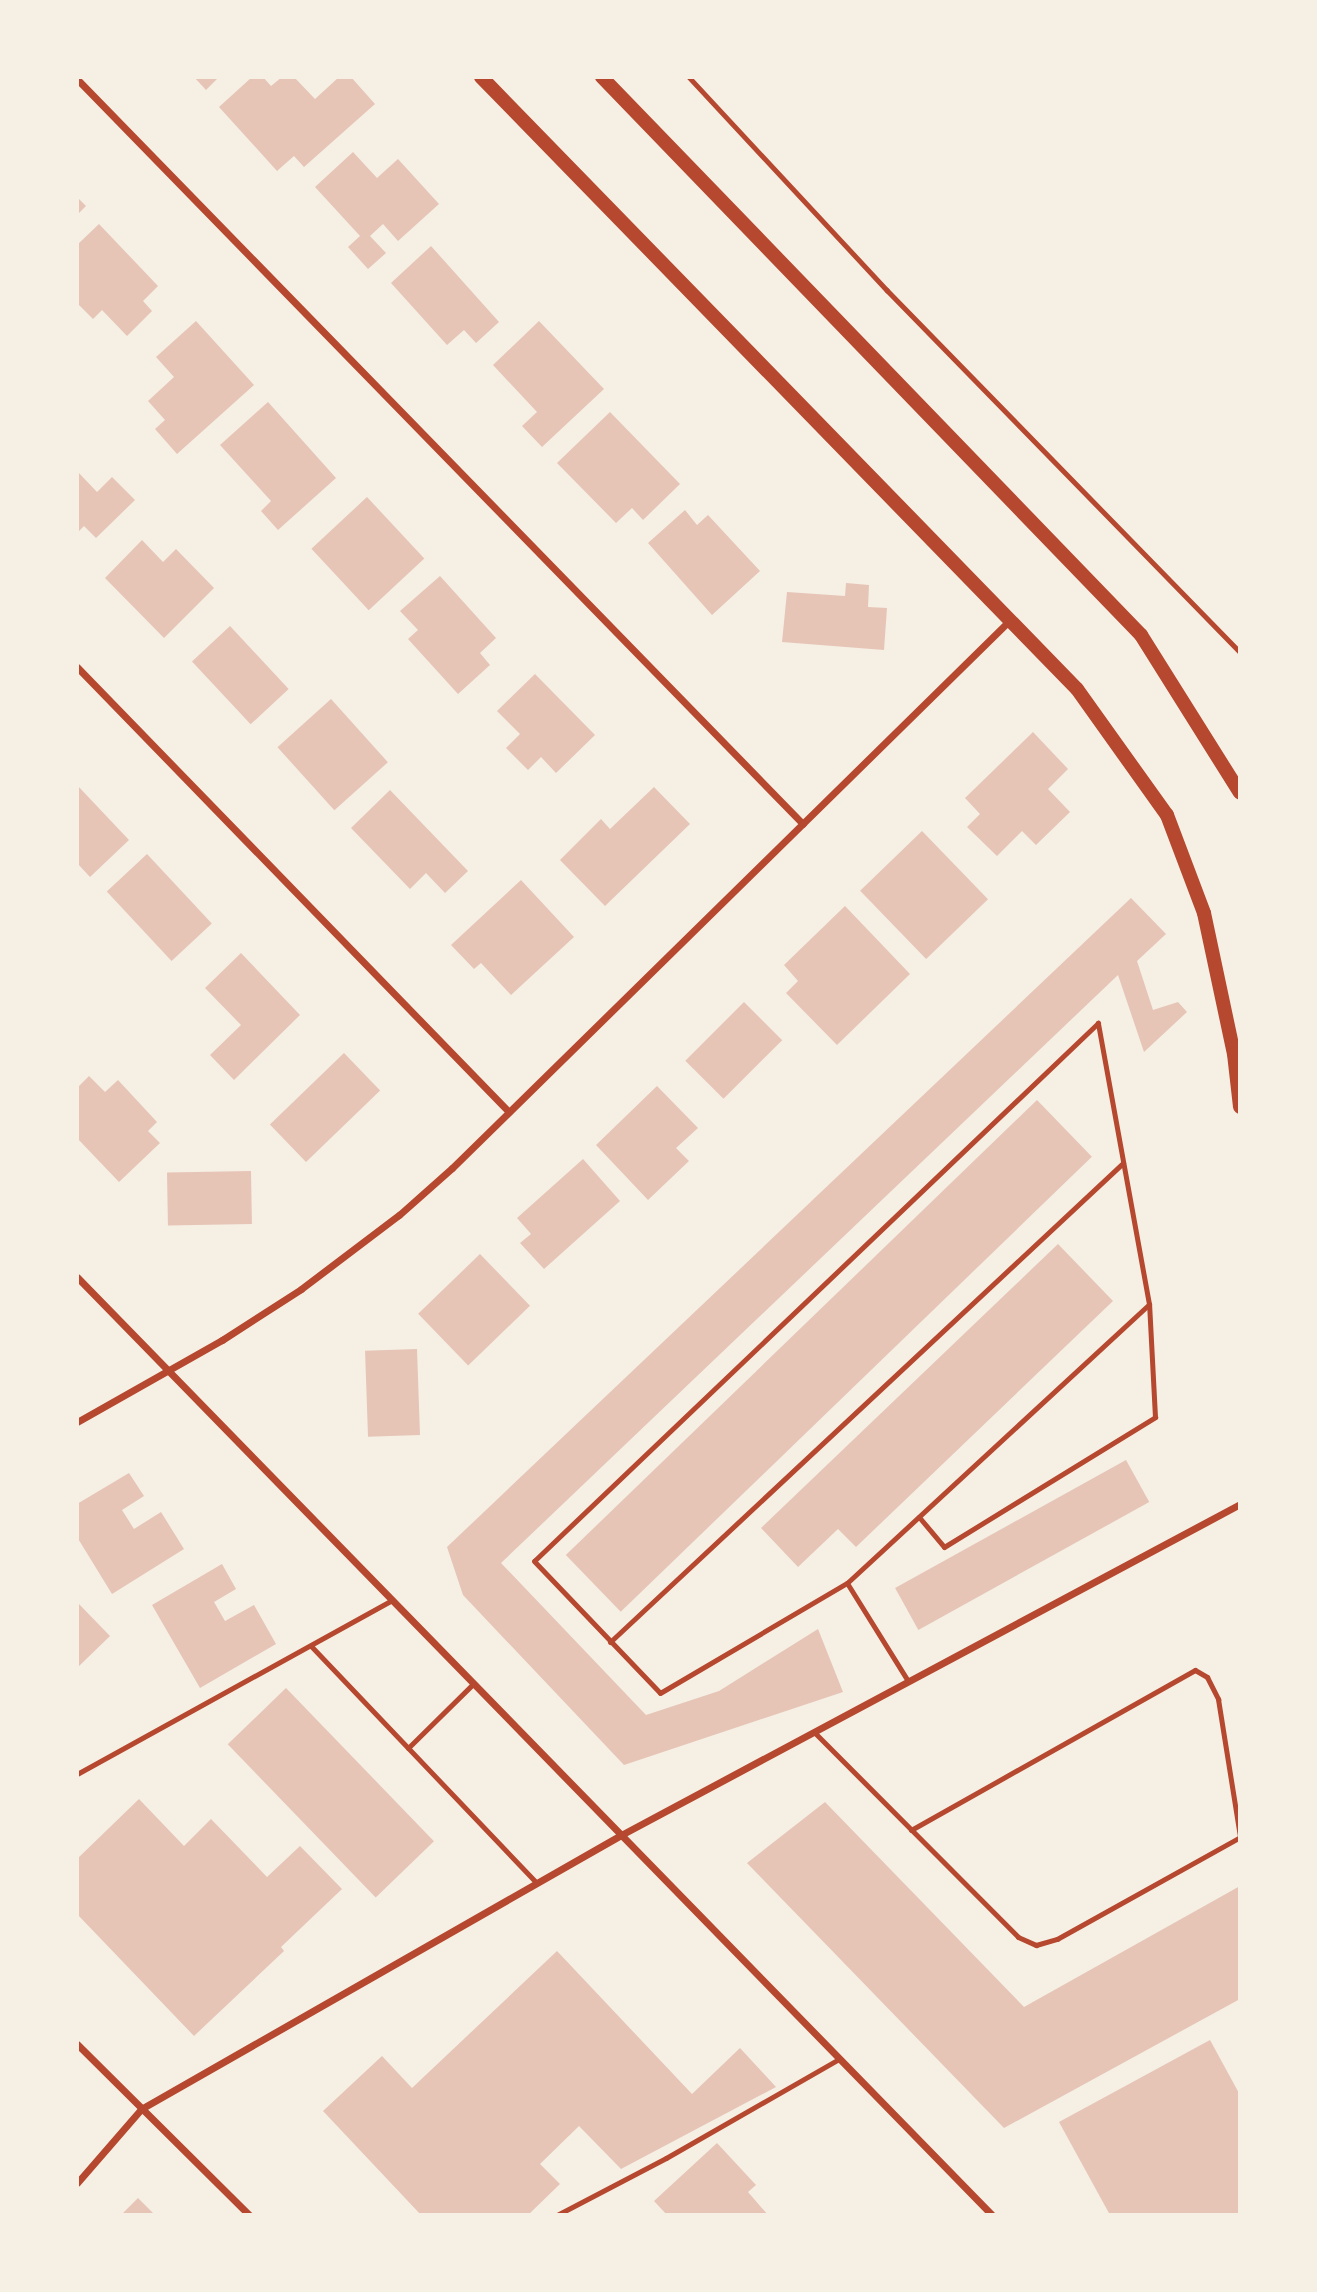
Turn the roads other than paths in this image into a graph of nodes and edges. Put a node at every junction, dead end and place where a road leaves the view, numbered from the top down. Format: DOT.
graph roads {
  1 [pos="481,77"];
  2 [pos="601,77"];
  3 [pos="77,79"];
  4 [pos="1010,620"];
  5 [pos="77,667"];
  6 [pos="1240,793"];
  7 [pos="803,824"];
  8 [pos="1240,1107"];
  9 [pos="509,1112"];
  10 [pos="1123,1163"];
  11 [pos="77,1277"];
  12 [pos="1149,1304"];
  13 [pos="169,1371"];
  14 [pos="77,1422"];
  15 [pos="1240,1504"];
  16 [pos="919,1517"];
  17 [pos="847,1583"];
  18 [pos="392,1600"];
  19 [pos="610,1642"];
  20 [pos="311,1646"];
  21 [pos="908,1681"];
  22 [pos="473,1684"];
  23 [pos="814,1732"];
  24 [pos="408,1748"];
  25 [pos="77,1774"];
  26 [pos="911,1830"];
  27 [pos="621,1835"];
  28 [pos="1240,1837"];
  29 [pos="537,1883"];
  30 [pos="77,2044"];
  31 [pos="839,2059"];
  32 [pos="141,2109"];
  33 [pos="77,2183"];
  34 [pos="248,2215"];
  35 [pos="556,2215"];
  36 [pos="992,2215"];
  1 -- 4 [label="main road"];
  2 -- 6 [label="main road"];
  3 -- 7 [label="street"];
  4 -- 7 [label="street"];
  4 -- 8 [label="main road"];
  5 -- 9 [label="street"];
  7 -- 9 [label="street"];
  9 -- 13 [label="street"];
  10 -- 12 [label="lane"];
  10 -- 19 [label="lane"];
  10 -- 19 [label="lane"];
  11 -- 13 [label="street"];
  12 -- 16 [label="lane"];
  12 -- 16 [label="lane"];
  13 -- 14 [label="street"];
  13 -- 18 [label="street"];
  15 -- 21 [label="street"];
  16 -- 17 [label="lane"];
  17 -- 19 [label="lane"];
  17 -- 21 [label="lane"];
  18 -- 20 [label="lane"];
  18 -- 22 [label="street"];
  20 -- 24 [label="lane"];
  20 -- 25 [label="lane"];
  21 -- 23 [label="street"];
  22 -- 24 [label="lane"];
  22 -- 27 [label="street"];
  23 -- 26 [label="lane"];
  23 -- 27 [label="street"];
  24 -- 29 [label="lane"];
  26 -- 28 [label="lane"];
  26 -- 28 [label="lane"];
  27 -- 29 [label="street"];
  27 -- 31 [label="street"];
  29 -- 32 [label="street"];
  30 -- 32 [label="street"];
  31 -- 35 [label="lane"];
  31 -- 36 [label="street"];
  32 -- 33 [label="street"];
  32 -- 34 [label="street"];
}
